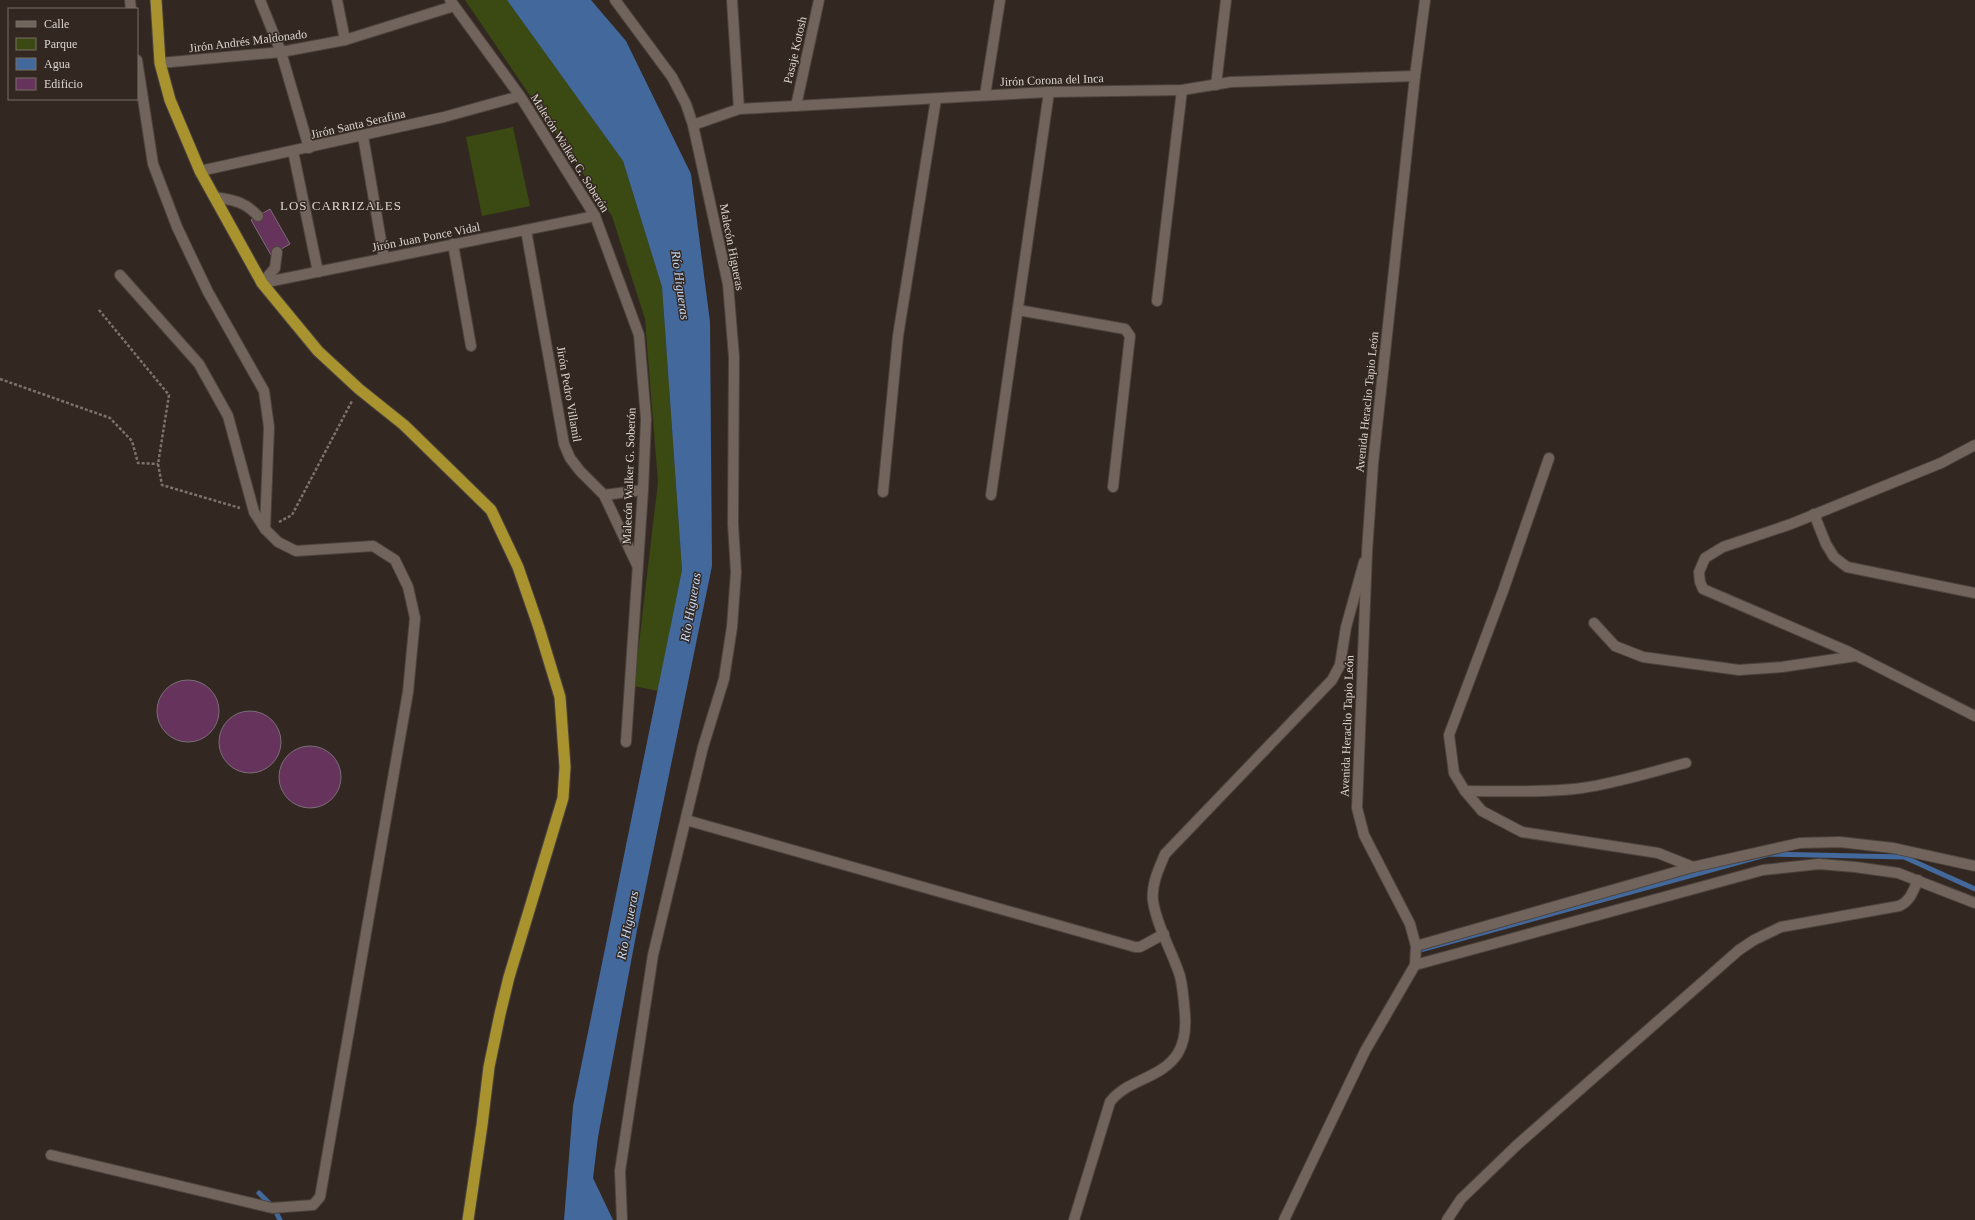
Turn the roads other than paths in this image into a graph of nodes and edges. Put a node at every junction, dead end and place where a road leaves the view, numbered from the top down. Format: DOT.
graph roads {
  1 [pos="156,0"];
  2 [pos="260,0"];
  3 [pos="337,0"];
  4 [pos="615,0"];
  5 [pos="732,0"];
  6 [pos="819,0"];
  7 [pos="1000,0"];
  8 [pos="1226,0"];
  9 [pos="1425,0"];
  10 [pos="452,3"];
  11 [pos="345,40"];
  12 [pos="281,52"];
  13 [pos="160,63"];
  14 [pos="138,66"];
  15 [pos="1415,76"];
  16 [pos="1216,85"];
  17 [pos="1182,90"];
  18 [pos="1049,92"];
  19 [pos="985,95"];
  20 [pos="520,96"];
  21 [pos="936,99"];
  22 [pos="796,106"];
  23 [pos="740,109"];
  24 [pos="693,126"];
  25 [pos="363,136"];
  26 [pos="309,148"];
  27 [pos="294,152"];
  28 [pos="200,171"];
  29 [pos="214,196"];
  30 [pos="258,216"];
  31 [pos="595,216"];
  32 [pos="526,230"];
  33 [pos="452,244"];
  34 [pos="277,252"];
  35 [pos="384,258"];
  36 [pos="318,272"];
  37 [pos="120,275"];
  38 [pos="262,283"];
  39 [pos="1157,301"];
  40 [pos="1018,310"];
  41 [pos="471,346"];
  42 [pos="1975,445"];
  43 [pos="1549,458"];
  44 [pos="1113,487"];
  45 [pos="643,490"];
  46 [pos="883,492"];
  47 [pos="604,495"];
  48 [pos="991,495"];
  49 [pos="1814,514"];
  50 [pos="265,529"];
  51 [pos="1367,552"];
  52 [pos="638,566"];
  53 [pos="1975,593"];
  54 [pos="1594,623"];
  55 [pos="1856,656"];
  56 [pos="1975,716"];
  57 [pos="626,742"];
  58 [pos="1686,763"];
  59 [pos="1465,791"];
  60 [pos="686,820"];
  61 [pos="1975,866"];
  62 [pos="1693,867"];
  63 [pos="1918,880"];
  64 [pos="1975,903"];
  65 [pos="1164,934"];
  66 [pos="1416,946"];
  67 [pos="1415,965"];
  68 [pos="51,1155"];
  69 [pos="468,1220"];
  70 [pos="622,1220"];
  71 [pos="1074,1220"];
  72 [pos="1284,1220"];
  73 [pos="1447,1220"];
  1 -- 13 [label="highway"];
  2 -- 12 [label="street"];
  3 -- 11 [label="street"];
  4 -- 24 [label="street, Malecón Higueras"];
  5 -- 23 [label="street"];
  6 -- 22 [label="street, Pasaje Kotosh"];
  7 -- 19 [label="street"];
  8 -- 16 [label="street"];
  9 -- 15 [label="street, Avenida Heraclio Tapio León"];
  10 -- 11 [label="street, Jirón Andrés Maldonado"];
  10 -- 20 [label="street, Malecón Walker G. Soberón"];
  11 -- 12 [label="street, Jirón Andrés Maldonado"];
  12 -- 13 [label="street, Jirón Andrés Maldonado"];
  12 -- 26 [label="street"];
  13 -- 28 [label="highway"];
  14 -- 50 [label="street"];
  15 -- 16 [label="street, Jirón Corona del Inca"];
  15 -- 51 [label="street, Avenida Heraclio Tapio León"];
  16 -- 17 [label="street, Jirón Corona del Inca"];
  17 -- 18 [label="street, Jirón Corona del Inca"];
  17 -- 39 [label="street"];
  18 -- 19 [label="street, Jirón Corona del Inca"];
  18 -- 40 [label="street"];
  19 -- 21 [label="street, Jirón Corona del Inca"];
  20 -- 25 [label="street, Jirón Santa Serafina"];
  20 -- 31 [label="street, Malecón Walker G. Soberón"];
  21 -- 22 [label="street, Jirón Corona del Inca"];
  21 -- 46 [label="street"];
  22 -- 23 [label="street, Jirón Corona del Inca"];
  23 -- 24 [label="street, Jirón Corona del Inca"];
  24 -- 60 [label="street, Malecón Higueras"];
  25 -- 26 [label="street, Jirón Santa Serafina"];
  25 -- 35 [label="street"];
  26 -- 27 [label="street, Jirón Santa Serafina"];
  27 -- 28 [label="street, Jirón Santa Serafina"];
  27 -- 36 [label="street"];
  28 -- 29 [label="highway"];
  29 -- 30 [label="street"];
  29 -- 38 [label="highway"];
  31 -- 32 [label="street, Jirón Juan Ponce Vidal"];
  31 -- 45 [label="street, Malecón Walker G. Soberón"];
  32 -- 33 [label="street, Jirón Juan Ponce Vidal"];
  32 -- 47 [label="street, Jirón Pedro Villamil"];
  33 -- 35 [label="street, Jirón Juan Ponce Vidal"];
  33 -- 41 [label="street"];
  34 -- 38 [label="street"];
  35 -- 36 [label="street, Jirón Juan Ponce Vidal"];
  36 -- 38 [label="street, Jirón Juan Ponce Vidal"];
  37 -- 50 [label="street"];
  38 -- 69 [label="highway"];
  40 -- 44 [label="street"];
  40 -- 48 [label="street"];
  42 -- 49 [label="street"];
  43 -- 59 [label="street"];
  45 -- 47 [label="street"];
  45 -- 52 [label="street, Malecón Walker G. Soberón"];
  47 -- 52 [label="street, Jirón Pedro Villamil"];
  49 -- 53 [label="street"];
  49 -- 55 [label="street"];
  50 -- 68 [label="street"];
  51 -- 65 [label="street"];
  51 -- 66 [label="street, Avenida Heraclio Tapio León"];
  52 -- 57 [label="street, Malecón Walker G. Soberón"];
  54 -- 55 [label="street"];
  55 -- 56 [label="street"];
  58 -- 59 [label="street"];
  59 -- 62 [label="street"];
  60 -- 65 [label="street"];
  60 -- 70 [label="street, Malecón Higueras"];
  61 -- 62 [label="street"];
  62 -- 66 [label="street"];
  63 -- 64 [label="street"];
  63 -- 67 [label="street"];
  63 -- 73 [label="street"];
  65 -- 71 [label="street"];
  66 -- 67 [label="street, Avenida Heraclio Tapio León"];
  67 -- 72 [label="street"];
}
